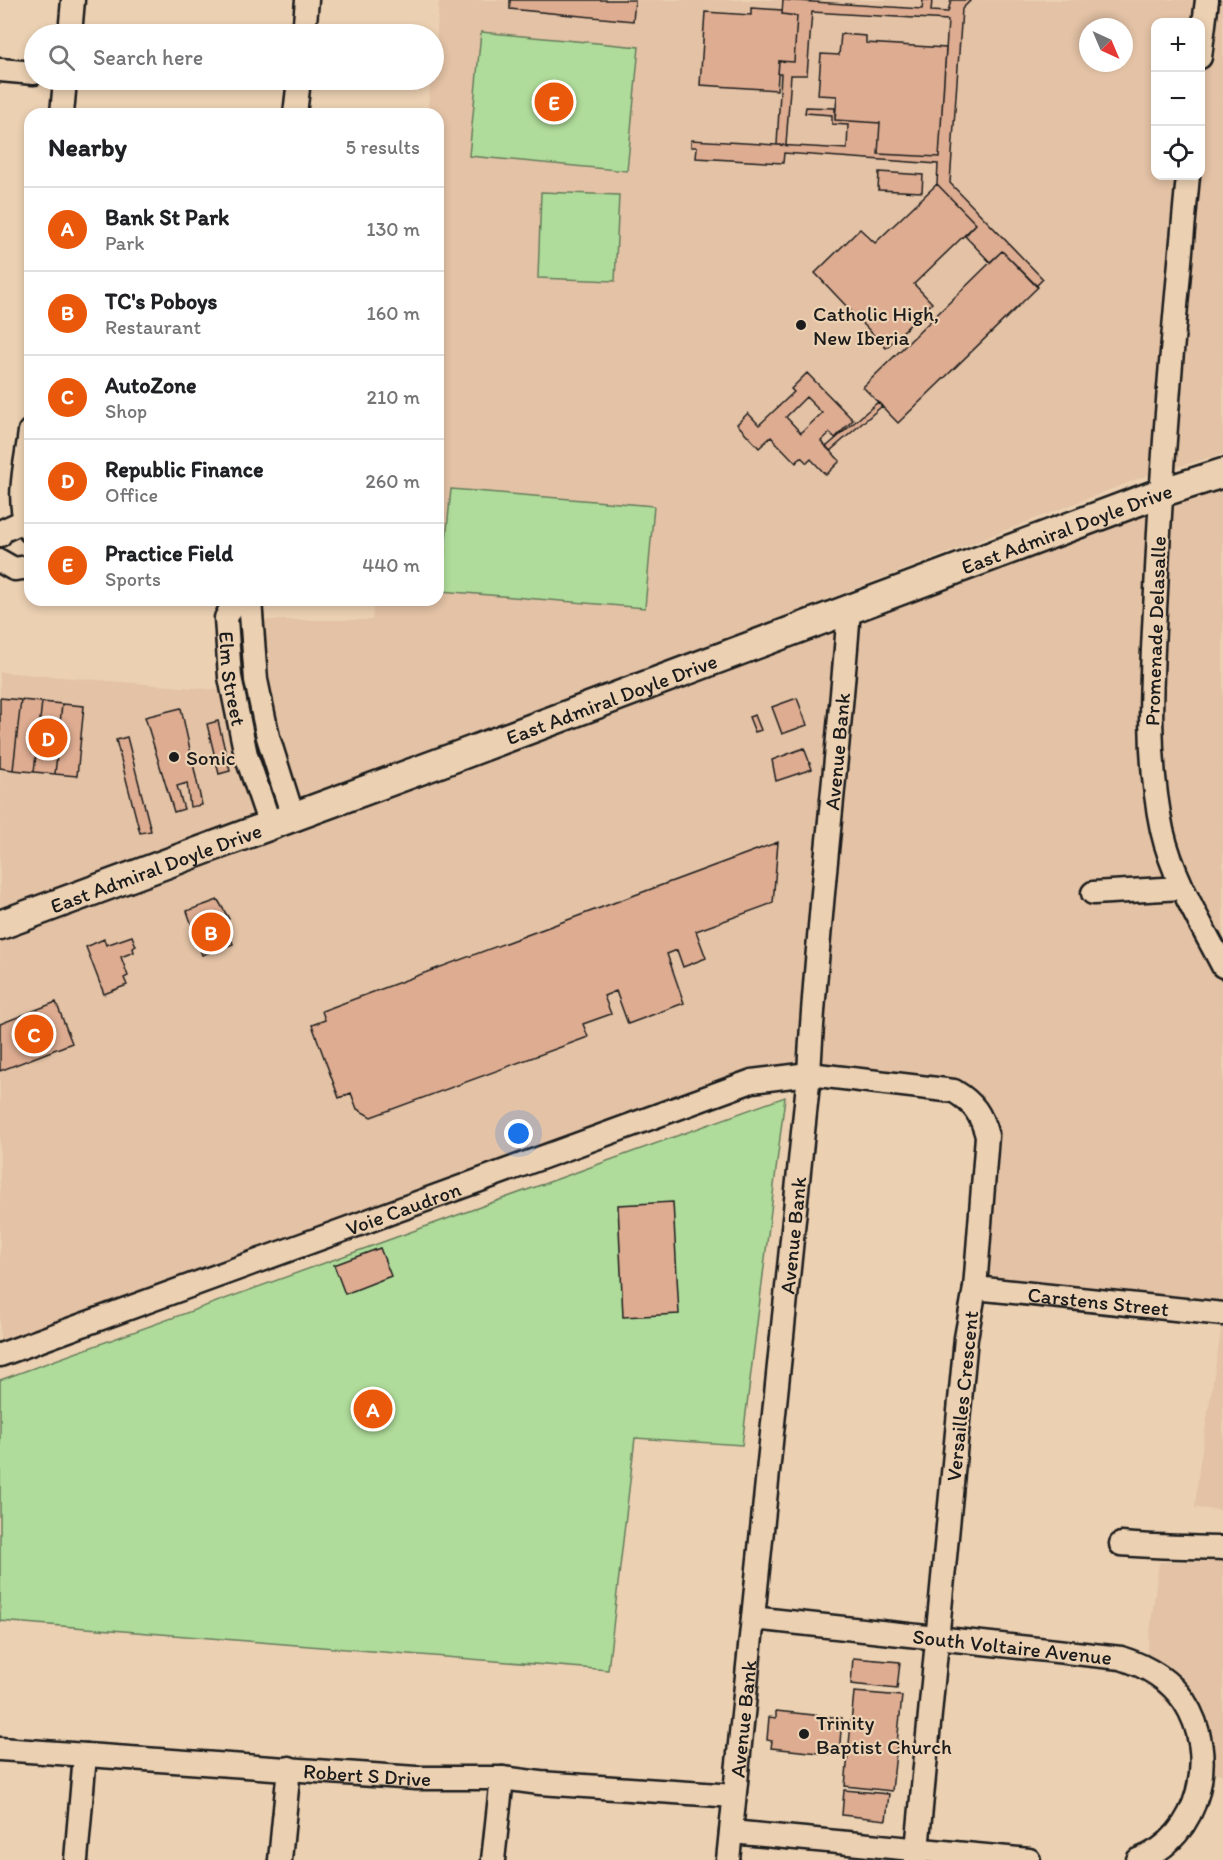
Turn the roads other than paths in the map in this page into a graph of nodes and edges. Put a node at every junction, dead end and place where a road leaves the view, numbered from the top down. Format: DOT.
graph roads {
  1 [pos="73,0"];
  2 [pos="307,0"];
  3 [pos="1207,0"];
  4 [pos="1205,18"];
  5 [pos="71,24"];
  6 [pos="305,24"];
  7 [pos="0,70"];
  8 [pos="24,72"];
  9 [pos="64,90"];
  10 [pos="298,90"];
  11 [pos="63,108"];
  12 [pos="296,108"];
  13 [pos="1188,180"];
  14 [pos="1223,473"];
  15 [pos="24,492"];
  16 [pos="1160,493"];
  17 [pos="24,508"];
  18 [pos="24,527"];
  19 [pos="0,536"];
  20 [pos="0,561"];
  21 [pos="24,568"];
  22 [pos="232,606"];
  23 [pos="250,606"];
  24 [pos="849,609"];
  25 [pos="281,821"];
  26 [pos="1182,888"];
  27 [pos="1093,893"];
  28 [pos="0,925"];
  29 [pos="1223,966"];
  30 [pos="809,1074"];
  31 [pos="975,1288"];
  32 [pos="1223,1314"];
  33 [pos="0,1355"];
  34 [pos="1121,1544"];
  35 [pos="1223,1548"];
  36 [pos="753,1618"];
  37 [pos="936,1638"];
  38 [pos="0,1749"];
  39 [pos="85,1755"];
  40 [pos="289,1768"];
  41 [pos="1213,1773"];
  42 [pos="502,1778"];
  43 [pos="734,1796"];
  44 [pos="731,1832"];
  45 [pos="917,1854"];
  46 [pos="76,1860"];
  47 [pos="280,1860"];
  48 [pos="493,1860"];
  49 [pos="728,1860"];
  50 [pos="1029,1860"];
  51 [pos="1138,1860"];
  1 -- 5 [label="street"];
  2 -- 6 [label="street"];
  3 -- 4 [label="street"];
  7 -- 8 [label="street"];
  9 -- 11 [label="street"];
  10 -- 12 [label="street"];
  13 -- 16 [label="street, Promenade Delasalle"];
  14 -- 16 [label="main road, East Admiral Doyle Drive"];
  15 -- 17 [label="street"];
  16 -- 24 [label="main road, East Admiral Doyle Drive"];
  16 -- 26 [label="street, Promenade Delasalle"];
  18 -- 19 [label="street"];
  20 -- 21 [label="street"];
  22 -- 25 [label="street, Elm Street"];
  23 -- 25 [label="street, Elm Street"];
  24 -- 25 [label="main road, East Admiral Doyle Drive"];
  24 -- 30 [label="street, Avenue Bank"];
  25 -- 28 [label="main road, East Admiral Doyle Drive"];
  26 -- 27 [label="street"];
  26 -- 29 [label="street, Promenade Delasalle"];
  30 -- 31 [label="street, Versailles Crescent"];
  30 -- 33 [label="street, Voie Caudron"];
  30 -- 36 [label="street, Avenue Bank"];
  31 -- 32 [label="street, Carstens Street"];
  31 -- 37 [label="street, Versailles Crescent"];
  34 -- 35 [label="street"];
  36 -- 37 [label="street, South Voltaire Avenue"];
  36 -- 43 [label="street, Avenue Bank"];
  37 -- 41 [label="street, South Voltaire Avenue"];
  37 -- 45 [label="street, Versailles Crescent"];
  38 -- 39 [label="street, Robert S Drive"];
  39 -- 40 [label="street, Robert S Drive"];
  39 -- 46 [label="street"];
  40 -- 42 [label="street, Robert S Drive"];
  40 -- 47 [label="street"];
  41 -- 51 [label="street"];
  42 -- 43 [label="street, Robert S Drive"];
  42 -- 48 [label="street"];
  43 -- 44 [label="street, Avenue Bank"];
  44 -- 45 [label="street"];
  44 -- 49 [label="street, Avenue Bank"];
  45 -- 50 [label="street"];
}
